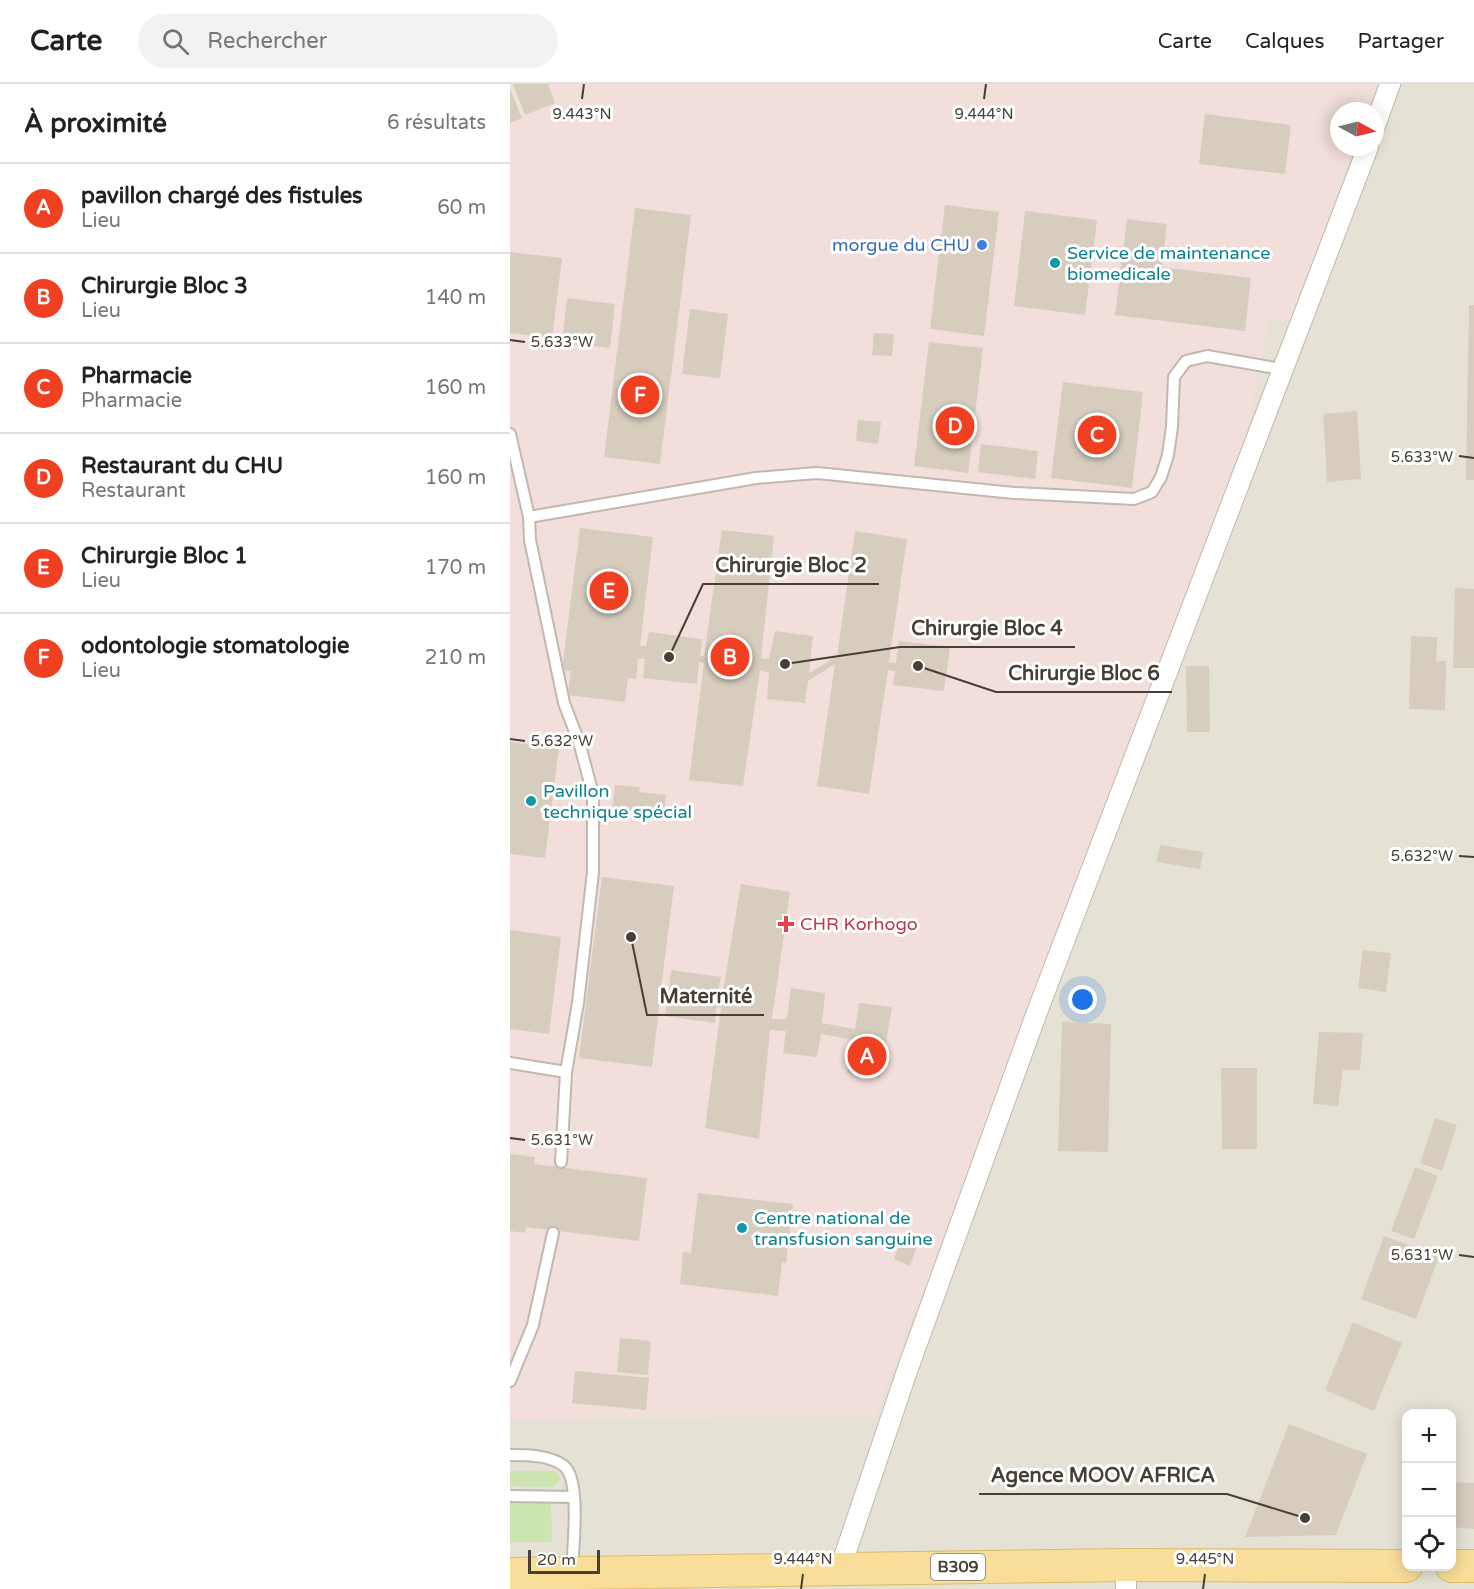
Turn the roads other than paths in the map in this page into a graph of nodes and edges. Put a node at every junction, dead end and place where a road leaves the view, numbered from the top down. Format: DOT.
graph roads {
  1 [pos="1390,84"];
  2 [pos="1384,102"];
  3 [pos="1364,156"];
  4 [pos="1281,369"];
  5 [pos="510,434"];
  6 [pos="529,517"];
  7 [pos="510,1062"];
  8 [pos="566,1072"];
  9 [pos="561,1162"];
  10 [pos="553,1233"];
  11 [pos="510,1382"];
  12 [pos="510,1455"];
  13 [pos="510,1496"];
  14 [pos="574,1497"];
  15 [pos="1402,1566"];
  16 [pos="1456,1566"];
  17 [pos="1474,1566"];
  18 [pos="840,1569"];
  19 [pos="572,1573"];
  20 [pos="510,1574"];
  21 [pos="1126,1577"];
  1 -- 2 [label="street"];
  3 -- 4 [label="street"];
  4 -- 6 [label="lane"];
  4 -- 18 [label="street"];
  5 -- 6 [label="lane"];
  6 -- 8 [label="lane"];
  7 -- 8 [label="lane"];
  8 -- 9 [label="lane"];
  10 -- 11 [label="lane"];
  12 -- 14 [label="lane"];
  13 -- 14 [label="lane"];
  14 -- 19 [label="lane"];
  15 -- 21 [label="main road, B309"];
  16 -- 17 [label="main road"];
  18 -- 19 [label="main road, B309"];
  18 -- 21 [label="main road, B309"];
  19 -- 20 [label="main road, B309"];
}
